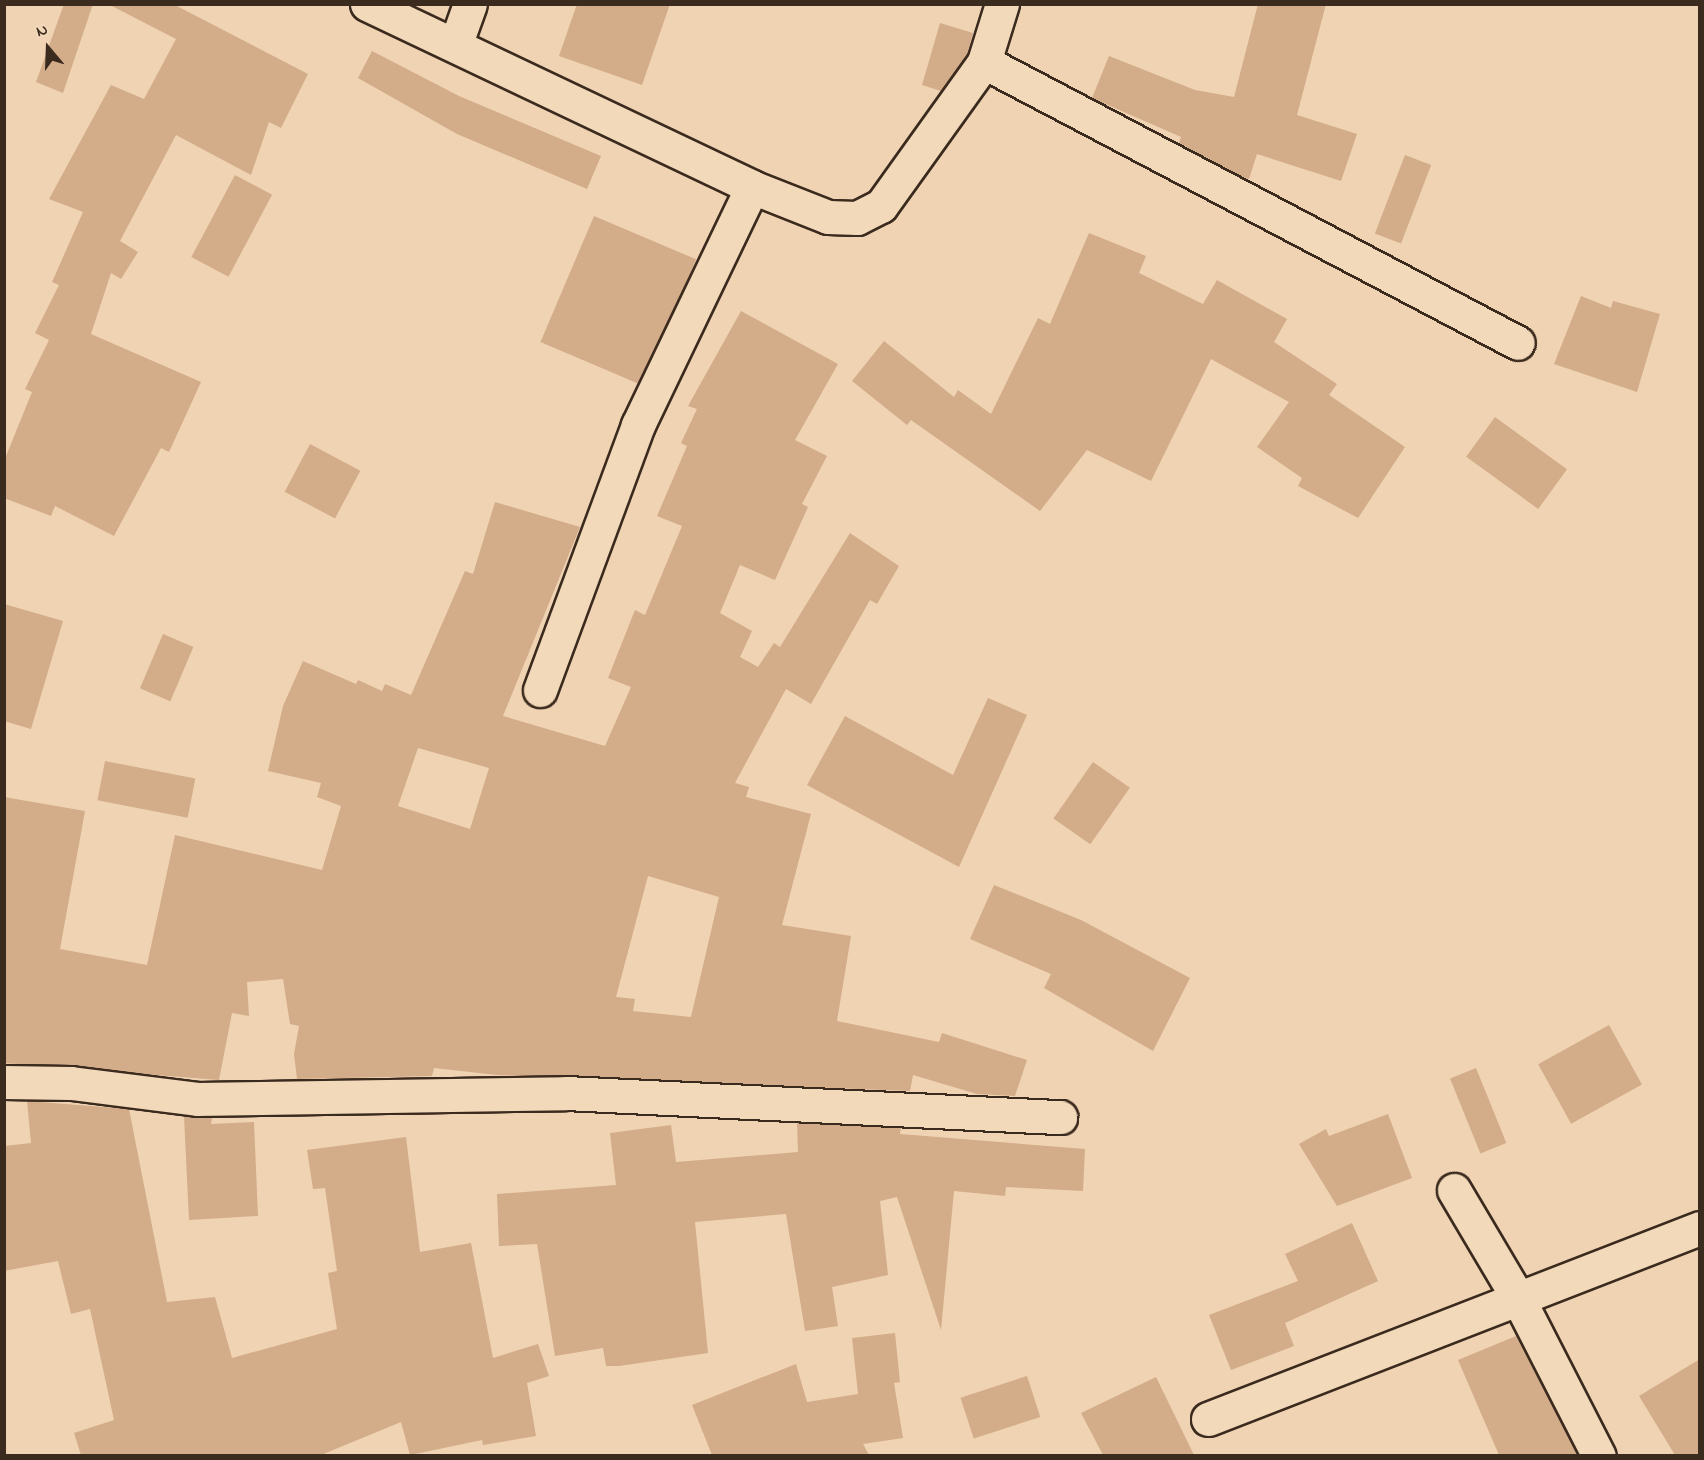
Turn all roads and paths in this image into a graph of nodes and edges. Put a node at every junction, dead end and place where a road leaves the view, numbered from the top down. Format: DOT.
graph roads {
  1 [pos="367,4"];
  2 [pos="470,4"];
  3 [pos="1002,4"];
  4 [pos="456,43"];
  5 [pos="984,62"];
  6 [pos="752,188"];
  7 [pos="1518,343"];
  8 [pos="540,690"];
  9 [pos="4,1082"];
  10 [pos="1060,1116"];
  11 [pos="1454,1190"];
  12 [pos="1700,1228"];
  13 [pos="1519,1300"];
  14 [pos="1208,1419"];
  15 [pos="1599,1455"];
  1 -- 4 [label="street"];
  2 -- 4 [label="street"];
  3 -- 5 [label="street"];
  4 -- 6 [label="street"];
  5 -- 6 [label="street"];
  5 -- 7 [label="street"];
  6 -- 8 [label="street"];
  9 -- 10 [label="street"];
  11 -- 13 [label="street"];
  12 -- 13 [label="street"];
  13 -- 14 [label="street"];
  13 -- 15 [label="street"];
}
